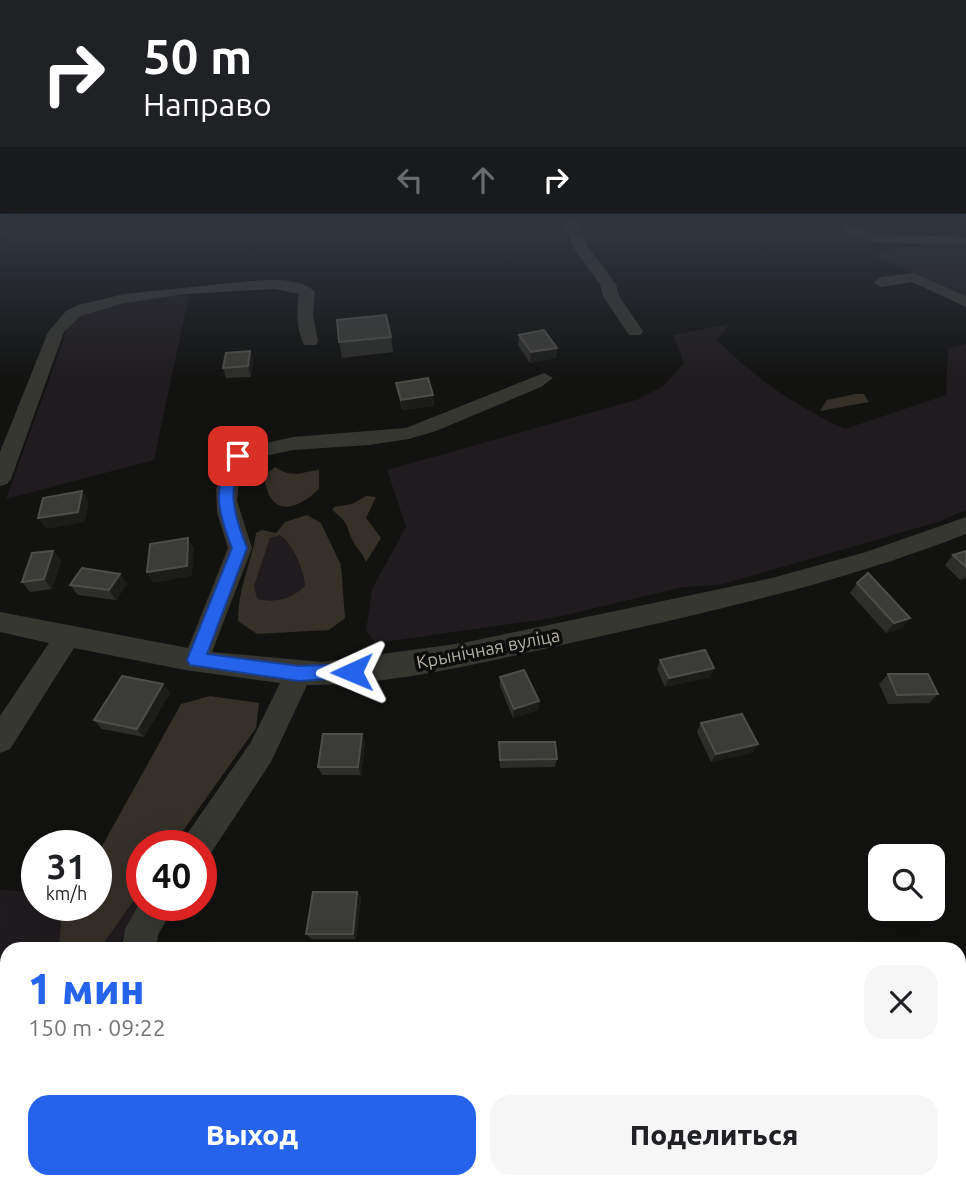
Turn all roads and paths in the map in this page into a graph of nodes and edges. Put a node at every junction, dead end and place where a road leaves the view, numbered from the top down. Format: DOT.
graph roads {
  1 [pos="598,271"];
  2 [pos="881,282"];
  3 [pos="966,302"];
  4 [pos="635,331"];
  5 [pos="310,341"];
  6 [pos="544,378"];
  7 [pos="0,480"];
  8 [pos="966,525"];
  9 [pos="0,622"];
  10 [pos="68,636"];
  11 [pos="196,660"];
  12 [pos="299,673"];
  13 [pos="0,740"];
  14 [pos="208,830"];
  15 [pos="147,921"];
  16 [pos="140,942"];
  1 -- 4 [label="street"];
  2 -- 3 [label="street"];
  5 -- 7 [label="street"];
  6 -- 11 [label="street"];
  8 -- 12 [label="street, Крынічная вуліца"];
  9 -- 10 [label="street, Крынічная вуліца"];
  10 -- 11 [label="street, Крынічная вуліца"];
  10 -- 13 [label="street"];
  11 -- 12 [label="street, Крынічная вуліца"];
  12 -- 14 [label="street"];
  15 -- 16 [label="street"];
}
